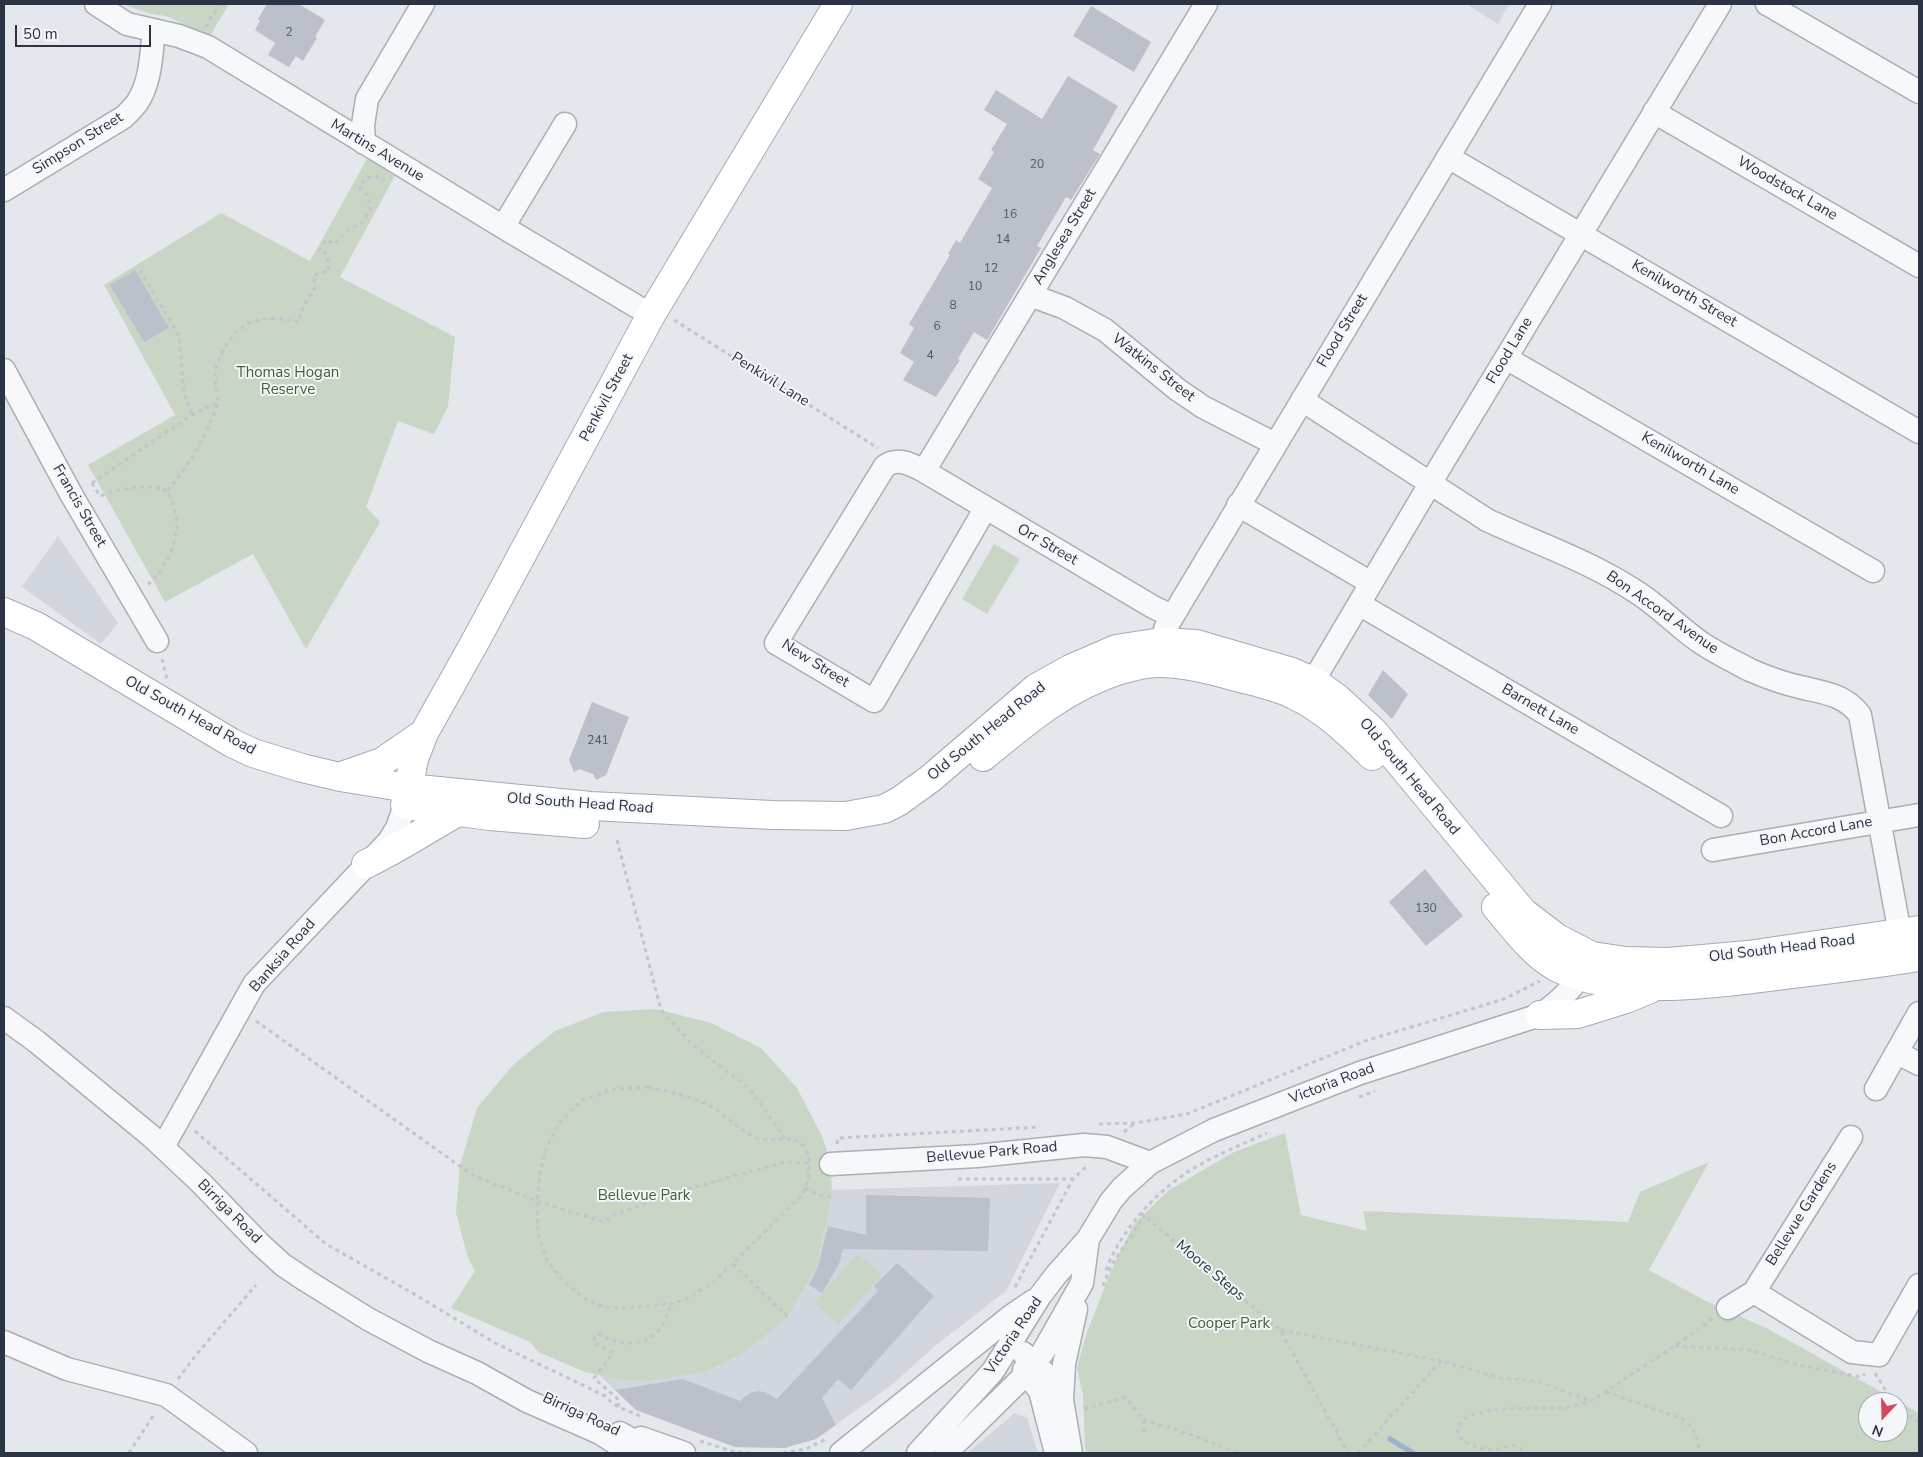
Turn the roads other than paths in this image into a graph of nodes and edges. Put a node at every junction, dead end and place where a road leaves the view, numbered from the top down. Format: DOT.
graph roads {
  1 [pos="96,4"];
  2 [pos="423,4"];
  3 [pos="838,4"];
  4 [pos="1206,4"];
  5 [pos="1540,4"];
  6 [pos="1720,4"];
  7 [pos="1767,4"];
  8 [pos="154,31"];
  9 [pos="1919,92"];
  10 [pos="367,99"];
  11 [pos="1654,112"];
  12 [pos="328,120"];
  13 [pos="565,124"];
  14 [pos="364,143"];
  15 [pos="1448,157"];
  16 [pos="4,190"];
  17 [pos="502,227"];
  18 [pos="1580,234"];
  19 [pos="1919,266"];
  20 [pos="1030,295"];
  21 [pos="662,317"];
  22 [pos="1506,358"];
  23 [pos="4,370"];
  24 [pos="1302,400"];
  25 [pos="1919,432"];
  26 [pos="1275,444"];
  27 [pos="924,471"];
  28 [pos="1430,483"];
  29 [pos="1238,505"];
  30 [pos="985,509"];
  31 [pos="1873,571"];
  32 [pos="1371,583"];
  33 [pos="1359,604"];
  34 [pos="4,612"];
  35 [pos="1172,616"];
  36 [pos="4,630"];
  37 [pos="157,641"];
  38 [pos="1159,652"];
  39 [pos="1308,690"];
  40 [pos="424,733"];
  41 [pos="340,777"];
  42 [pos="406,796"];
  43 [pos="458,812"];
  44 [pos="1919,815"];
  45 [pos="1721,816"];
  46 [pos="1880,821"];
  47 [pos="1713,850"];
  48 [pos="366,864"];
  49 [pos="1913,933"];
  50 [pos="1919,957"];
  51 [pos="1587,966"];
  52 [pos="1658,986"];
  53 [pos="1919,1013"];
  54 [pos="1540,1015"];
  55 [pos="4,1018"];
  56 [pos="1898,1053"];
  57 [pos="1919,1064"];
  58 [pos="1876,1089"];
  59 [pos="1851,1137"];
  60 [pos="163,1147"];
  61 [pos="1150,1163"];
  62 [pos="821,1164"];
  63 [pos="1088,1239"];
  64 [pos="1919,1284"];
  65 [pos="1094,1289"];
  66 [pos="1754,1292"];
  67 [pos="1040,1296"];
  68 [pos="1728,1308"];
  69 [pos="4,1342"];
  70 [pos="1008,1349"];
  71 [pos="1031,1368"];
  72 [pos="477,1373"];
  73 [pos="1071,1400"];
  74 [pos="613,1416"];
  75 [pos="692,1447"];
  76 [pos="246,1453"];
  77 [pos="631,1453"];
  78 [pos="654,1453"];
  79 [pos="841,1453"];
  80 [pos="918,1453"];
  81 [pos="946,1453"];
  82 [pos="1056,1453"];
  83 [pos="1071,1453"];
  1 -- 8 [label="street, Martins Avenue"];
  2 -- 10 [label="street"];
  3 -- 21 [label="main road, Penkivil Street"];
  4 -- 20 [label="street, Anglesea Street"];
  5 -- 15 [label="street, Flood Street"];
  6 -- 11 [label="street, Flood Lane"];
  7 -- 9 [label="street"];
  8 -- 12 [label="street, Martins Avenue"];
  8 -- 16 [label="street, Simpson Street"];
  10 -- 12 [label="street"];
  10 -- 14 [label="street"];
  11 -- 18 [label="street, Flood Lane"];
  11 -- 19 [label="street, Woodstock Lane"];
  12 -- 14 [label="street, Martins Avenue"];
  13 -- 17 [label="street"];
  14 -- 17 [label="street, Martins Avenue"];
  15 -- 18 [label="street, Kenilworth Street"];
  15 -- 24 [label="street, Flood Street"];
  17 -- 21 [label="street, Martins Avenue"];
  18 -- 22 [label="street, Flood Lane"];
  18 -- 25 [label="street, Kenilworth Street"];
  20 -- 26 [label="street, Watkins Street"];
  20 -- 27 [label="street, Anglesea Street"];
  21 -- 40 [label="main road, Penkivil Street"];
  22 -- 28 [label="street, Flood Lane"];
  22 -- 31 [label="street, Kenilworth Lane"];
  23 -- 37 [label="street, Francis Street"];
  24 -- 26 [label="street, Flood Street"];
  24 -- 28 [label="street, Bon Accord Avenue"];
  26 -- 29 [label="street, Flood Street"];
  27 -- 30 [label="street, Orr Street"];
  27 -- 30 [label="street, New Street"];
  28 -- 32 [label="street, Flood Lane"];
  28 -- 46 [label="street, Bon Accord Avenue"];
  29 -- 32 [label="street"];
  29 -- 35 [label="street, Flood Street"];
  30 -- 35 [label="street, Orr Street"];
  32 -- 33 [label="street, Flood Lane"];
  33 -- 39 [label="street, Flood Lane"];
  33 -- 45 [label="street, Barnett Lane"];
  34 -- 41 [label="main road, Old South Head Road"];
  35 -- 38 [label="street, Flood Street"];
  36 -- 42 [label="main road, Old South Head Road"];
  38 -- 39 [label="main road, Old South Head Road"];
  38 -- 42 [label="main road, Old South Head Road"];
  38 -- 43 [label="main road, Old South Head Road"];
  39 -- 51 [label="main road, Old South Head Road"];
  40 -- 41 [label="main road"];
  40 -- 42 [label="main road, Penkivil Street"];
  41 -- 42 [label="main road, Old South Head Road"];
  42 -- 43 [label="main road, Old South Head Road"];
  42 -- 48 [label="street, Banksia Road"];
  43 -- 48 [label="main road"];
  44 -- 46 [label="street, Bon Accord Lane"];
  46 -- 47 [label="street, Bon Accord Lane"];
  46 -- 49 [label="street, Bon Accord Avenue"];
  48 -- 60 [label="street, Banksia Road"];
  49 -- 51 [label="main road, Old South Head Road"];
  50 -- 52 [label="main road, Old South Head Road"];
  51 -- 52 [label="main road, Old South Head Road"];
  51 -- 54 [label="street, Victoria Road"];
  52 -- 54 [label="main road"];
  53 -- 56 [label="street"];
  54 -- 61 [label="street, Victoria Road"];
  55 -- 60 [label="street, Birriga Road"];
  56 -- 57 [label="street"];
  56 -- 58 [label="street"];
  59 -- 66 [label="street, Bellevue Gardens"];
  60 -- 72 [label="street, Birriga Road"];
  61 -- 62 [label="street, Bellevue Park Road"];
  61 -- 63 [label="street, Victoria Road"];
  63 -- 65 [label="street, Victoria Road"];
  63 -- 67 [label="street, Victoria Road"];
  64 -- 66 [label="street"];
  65 -- 71 [label="street, Victoria Road"];
  65 -- 73 [label="street"];
  66 -- 68 [label="street, Bellevue Gardens"];
  67 -- 70 [label="street, Victoria Road"];
  67 -- 79 [label="street"];
  69 -- 76 [label="street"];
  70 -- 71 [label="street"];
  70 -- 80 [label="street, Victoria Road"];
  71 -- 73 [label="street"];
  71 -- 81 [label="street, Victoria Road"];
  71 -- 82 [label="street"];
  72 -- 74 [label="street, Birriga Road"];
  72 -- 77 [label="street, Birriga Road"];
  73 -- 83 [label="street"];
  74 -- 75 [label="street"];
  74 -- 78 [label="street, Birriga Road"];
}
